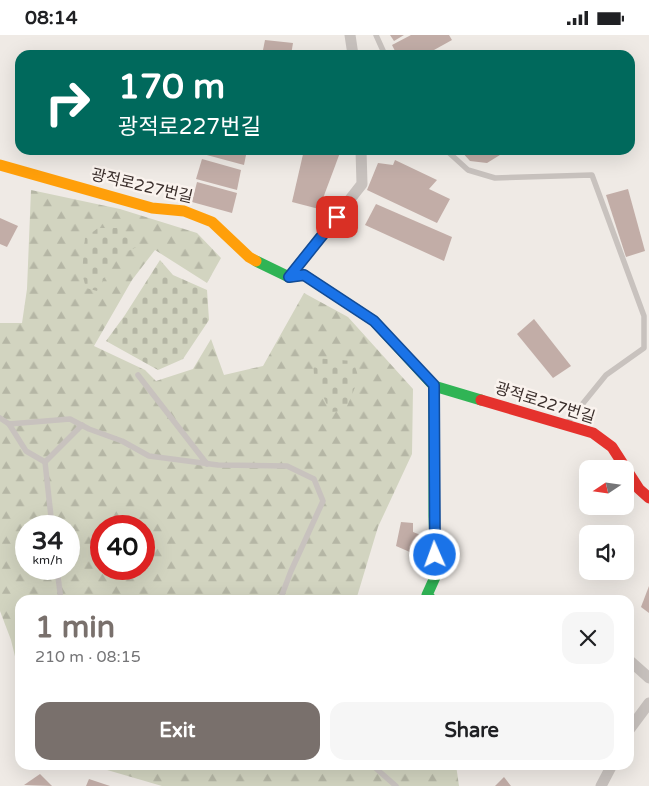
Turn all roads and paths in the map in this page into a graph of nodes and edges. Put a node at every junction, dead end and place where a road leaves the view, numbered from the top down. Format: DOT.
graph roads {
  1 [pos="350,35"];
  2 [pos="376,35"];
  3 [pos="352,50"];
  4 [pos="383,50"];
  5 [pos="361,155"];
  6 [pos="452,155"];
  7 [pos="0,165"];
  8 [pos="289,277"];
  9 [pos="138,375"];
  10 [pos="434,385"];
  11 [pos="0,418"];
  12 [pos="9,424"];
  13 [pos="82,425"];
  14 [pos="566,425"];
  15 [pos="45,462"];
  16 [pos="207,464"];
  17 [pos="649,497"];
  18 [pos="51,515"];
  19 [pos="58,580"];
  20 [pos="60,595"];
  21 [pos="282,595"];
  22 [pos="427,595"];
  23 [pos="634,664"];
  24 [pos="649,678"];
  25 [pos="649,703"];
  26 [pos="634,723"];
  27 [pos="378,770"];
  28 [pos="609,770"];
  29 [pos="396,786"];
  30 [pos="601,786"];
  1 -- 3 [label="street"];
  2 -- 4 [label="lane"];
  5 -- 8 [label="street"];
  6 -- 14 [label="lane"];
  7 -- 8 [label="street, 광적로227번길"];
  8 -- 10 [label="street, 광적로227번길"];
  9 -- 16 [label="lane"];
  10 -- 14 [label="street, 광적로227번길"];
  10 -- 22 [label="street"];
  11 -- 12 [label="lane"];
  12 -- 13 [label="lane"];
  12 -- 15 [label="lane"];
  13 -- 15 [label="lane"];
  13 -- 16 [label="lane"];
  14 -- 17 [label="street, 광적로227번길"];
  15 -- 18 [label="lane"];
  16 -- 21 [label="lane"];
  19 -- 20 [label="lane"];
  23 -- 24 [label="street"];
  25 -- 26 [label="street"];
  27 -- 29 [label="lane"];
  28 -- 30 [label="street"];
}
